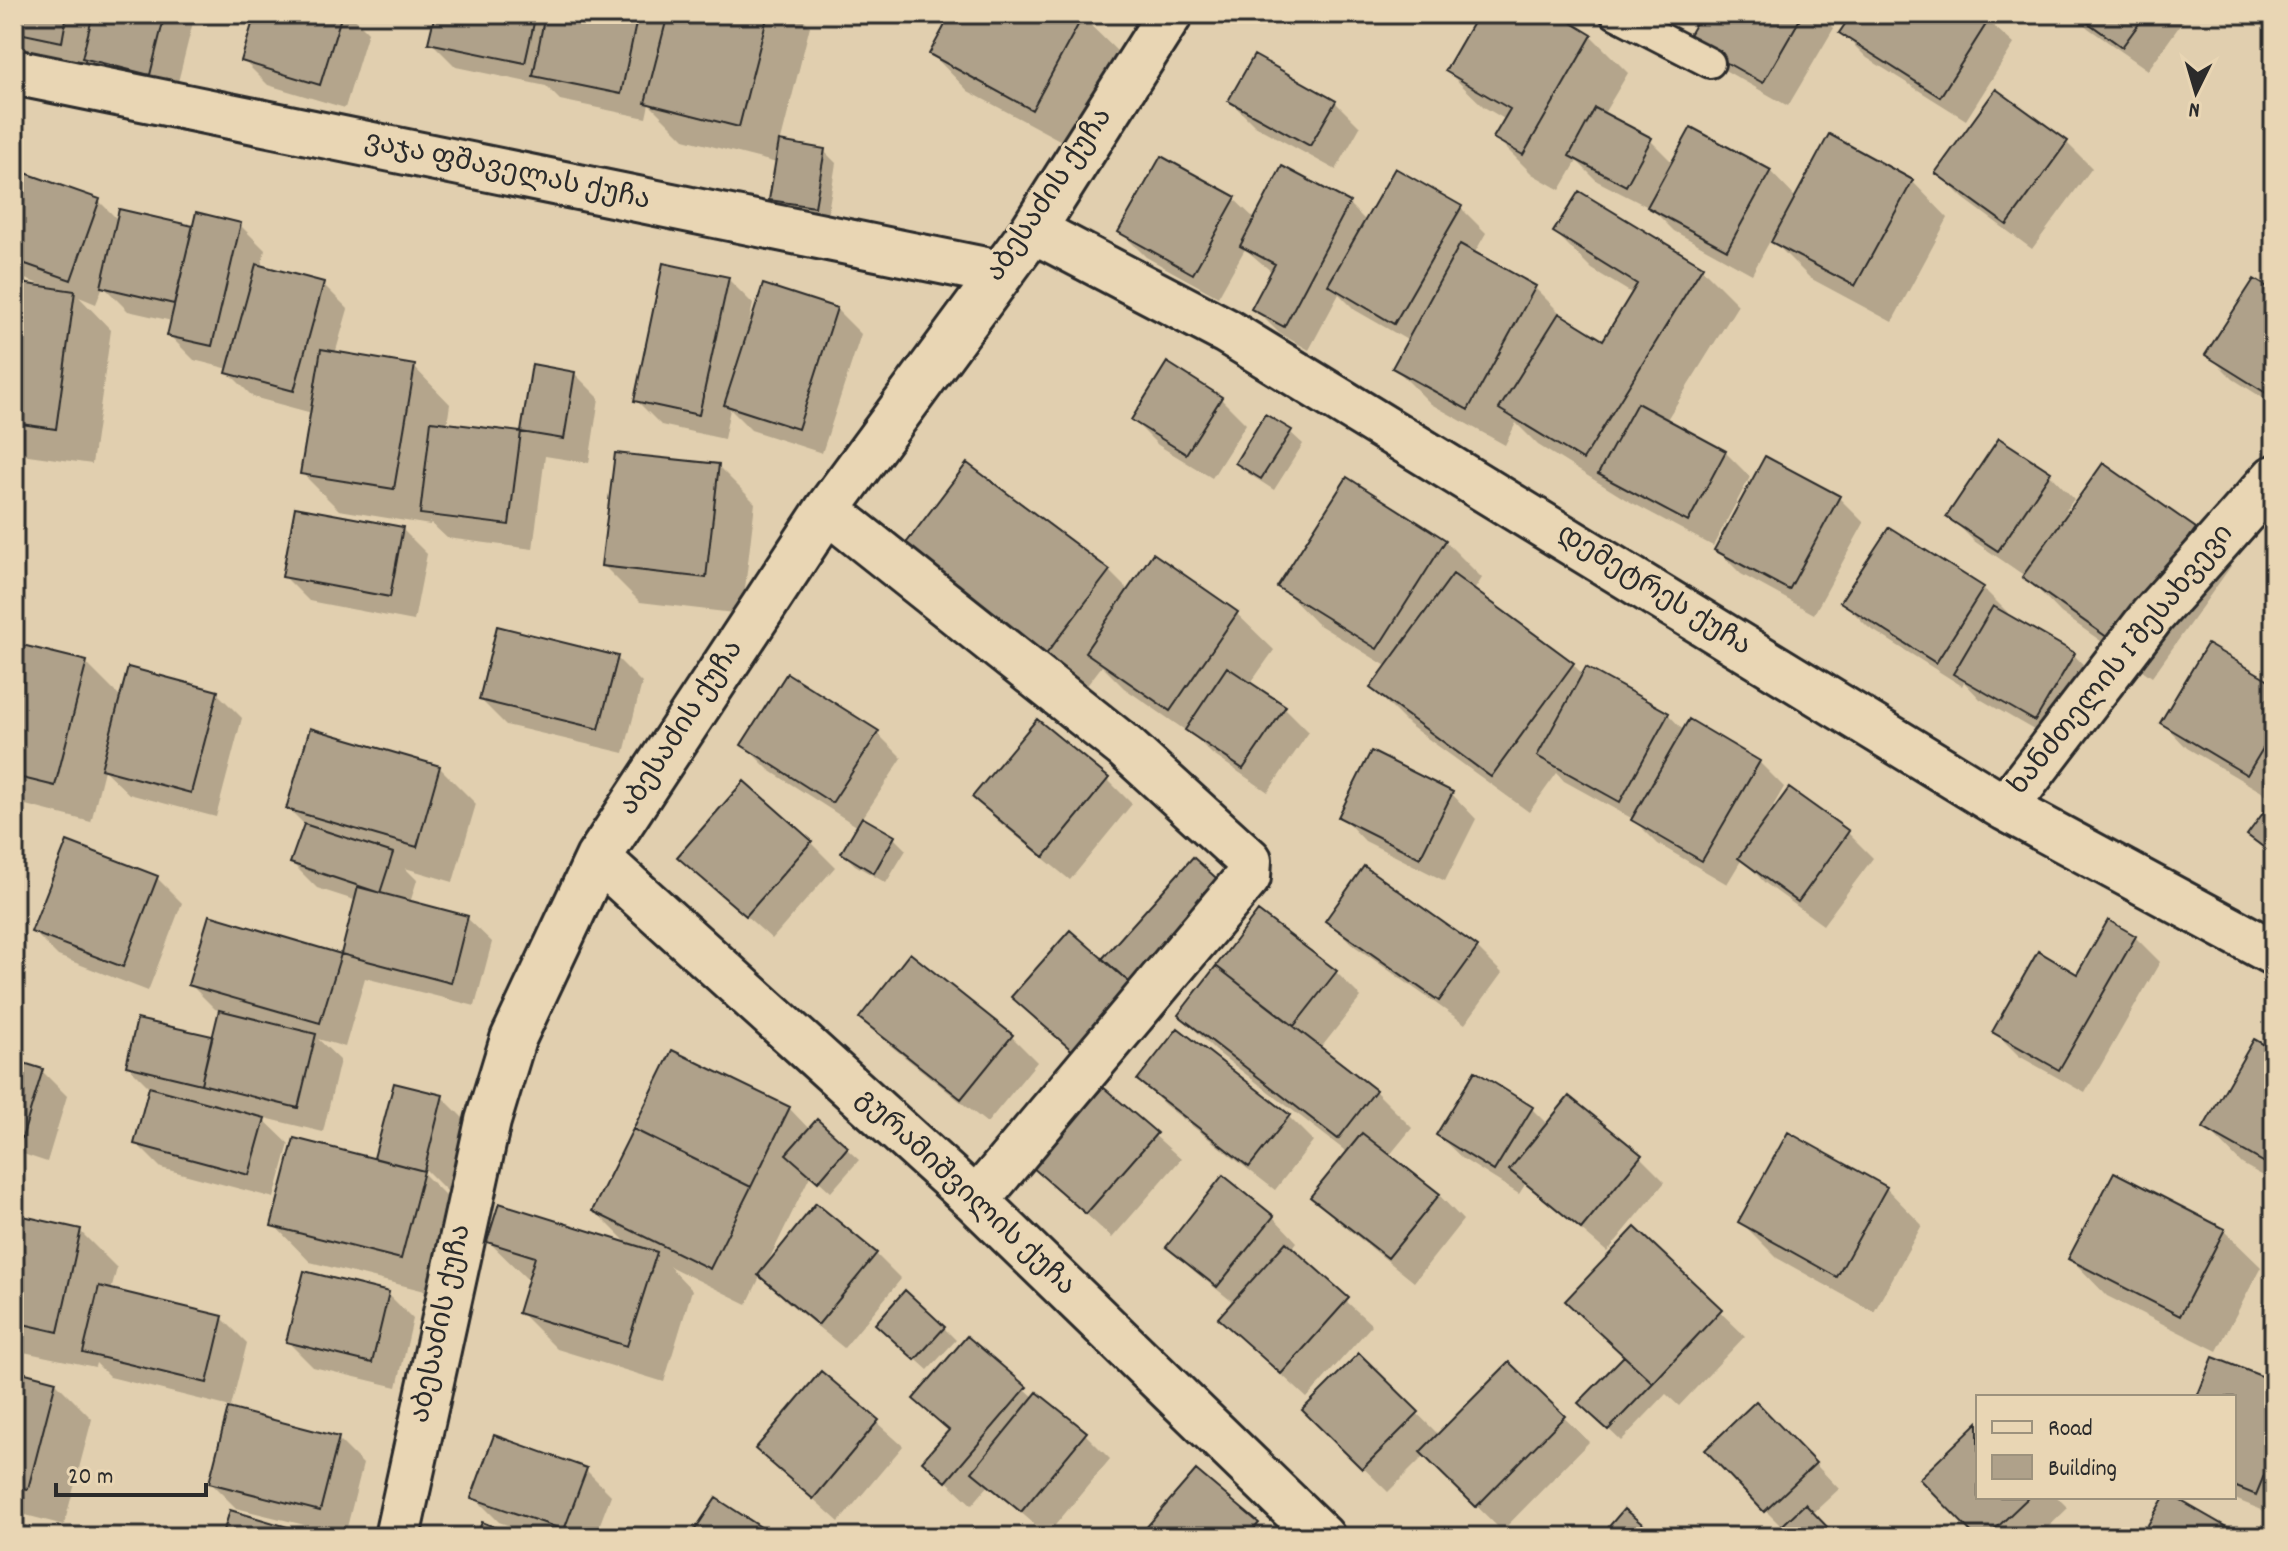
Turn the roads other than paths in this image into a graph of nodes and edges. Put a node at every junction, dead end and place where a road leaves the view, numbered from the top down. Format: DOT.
graph roads {
  1 [pos="1170,14"];
  2 [pos="1615,14"];
  3 [pos="1710,63"];
  4 [pos="14,72"];
  5 [pos="1033,230"];
  6 [pos="1000,273"];
  7 [pos="2274,478"];
  8 [pos="827,510"];
  9 [pos="2005,808"];
  10 [pos="598,858"];
  11 [pos="2274,953"];
  12 [pos="976,1201"];
  13 [pos="397,1537"];
  14 [pos="1322,1537"];
  1 -- 5 [label="street, აბესაძის ქუჩა"];
  2 -- 3 [label="lane"];
  4 -- 6 [label="street, ვაჯა ფშაველას ქუჩა"];
  5 -- 6 [label="street, აბესაძის ქუჩა"];
  5 -- 9 [label="street, დემეტრეს ქუჩა"];
  6 -- 8 [label="street, აბესაძის ქუჩა"];
  7 -- 9 [label="street, ხანძთელის I შესახვევი"];
  8 -- 10 [label="street, აბესაძის ქუჩა"];
  8 -- 12 [label="street"];
  9 -- 11 [label="street, დემეტრეს ქუჩა"];
  10 -- 12 [label="street, გურამიშვილის ქუჩა"];
  10 -- 13 [label="street, აბესაძის ქუჩა"];
  12 -- 14 [label="street, გურამიშვილის ქუჩა"];
}
